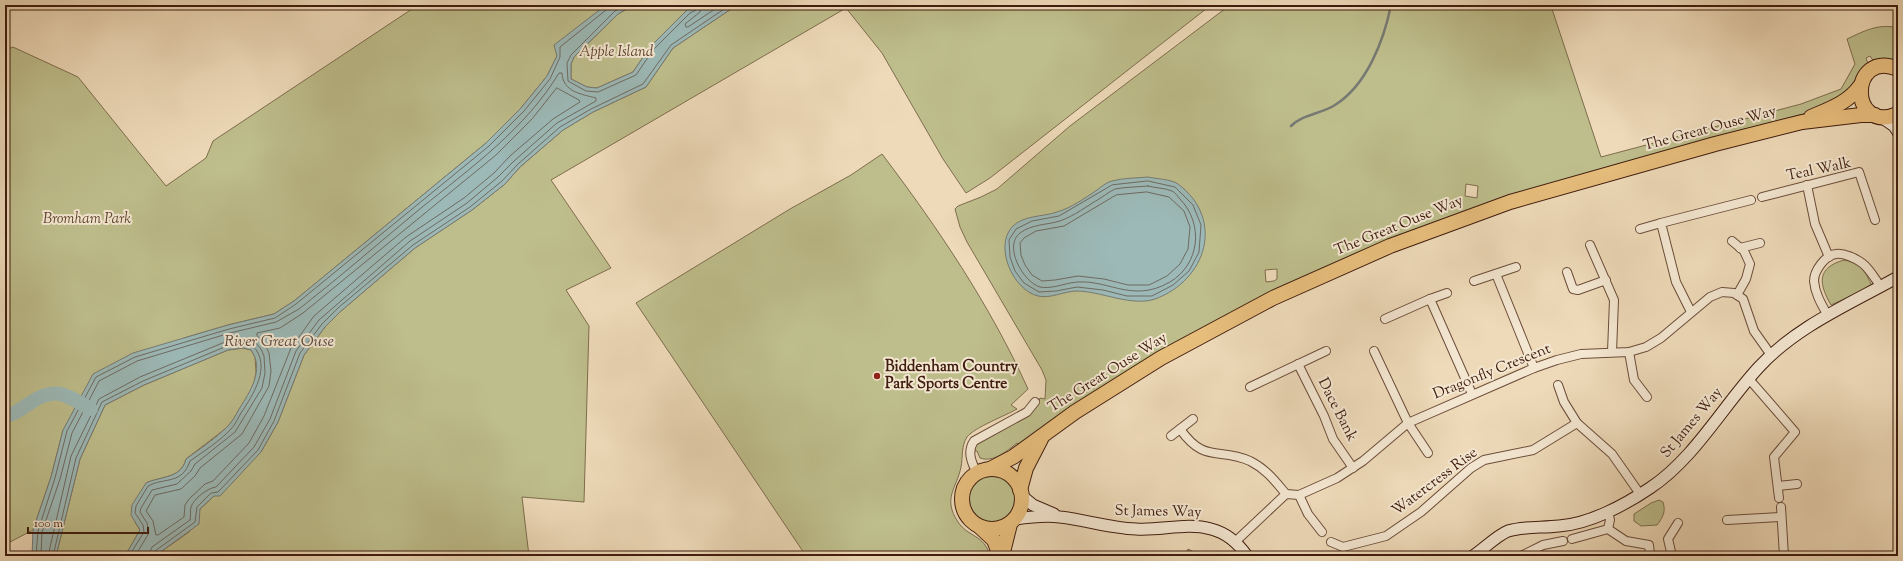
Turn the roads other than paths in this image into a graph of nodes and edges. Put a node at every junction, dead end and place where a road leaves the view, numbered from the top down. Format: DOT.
graph roads {
  1 [pos="1898,69"];
  2 [pos="1860,86"];
  3 [pos="1898,114"];
  4 [pos="1878,116"];
  5 [pos="1802,122"];
  6 [pos="1898,132"];
  7 [pos="1807,185"];
  8 [pos="1762,197"];
  9 [pos="1751,200"];
  10 [pos="1875,220"];
  11 [pos="1661,223"];
  12 [pos="1640,229"];
  13 [pos="1732,242"];
  14 [pos="1760,243"];
  15 [pos="1590,245"];
  16 [pos="1740,248"];
  17 [pos="1829,257"];
  18 [pos="1516,267"];
  19 [pos="1567,272"];
  20 [pos="1496,274"];
  21 [pos="1898,278"];
  22 [pos="1606,280"];
  23 [pos="1474,281"];
  24 [pos="1881,287"];
  25 [pos="1447,293"];
  26 [pos="1737,295"];
  27 [pos="1430,299"];
  28 [pos="1691,312"];
  29 [pos="1828,316"];
  30 [pos="1385,319"];
  31 [pos="1326,351"];
  32 [pos="1374,351"];
  33 [pos="1612,352"];
  34 [pos="1629,352"];
  35 [pos="1771,355"];
  36 [pos="1298,364"];
  37 [pos="1534,368"];
  38 [pos="1749,379"];
  39 [pos="1558,385"];
  40 [pos="1250,387"];
  41 [pos="1472,394"];
  42 [pos="1647,397"];
  43 [pos="1035,402"];
  44 [pos="1193,419"];
  45 [pos="1408,422"];
  46 [pos="1577,423"];
  47 [pos="1180,429"];
  48 [pos="1171,436"];
  49 [pos="1042,437"];
  50 [pos="1428,453"];
  51 [pos="1353,468"];
  52 [pos="983,471"];
  53 [pos="1797,484"];
  54 [pos="1778,486"];
  55 [pos="1021,493"];
  56 [pos="1286,494"];
  57 [pos="1640,494"];
  58 [pos="1299,495"];
  59 [pos="1779,498"];
  60 [pos="1781,507"];
  61 [pos="1608,512"];
  62 [pos="1059,516"];
  63 [pos="1781,517"];
  64 [pos="1727,520"];
  65 [pos="1012,521"];
  66 [pos="1678,523"];
  67 [pos="980,527"];
  68 [pos="1608,529"];
  69 [pos="1322,532"];
  70 [pos="1572,539"];
  71 [pos="1563,541"];
  72 [pos="1235,542"];
  73 [pos="1331,542"];
  74 [pos="1650,554"];
  75 [pos="1001,556"];
  76 [pos="1247,556"];
  77 [pos="1475,556"];
  78 [pos="1521,556"];
  79 [pos="1672,556"];
  80 [pos="1784,556"];
  1 -- 2 [label="highway, The Great Ouse Way"];
  2 -- 4 [label="highway"];
  2 -- 5 [label="highway, The Great Ouse Way"];
  3 -- 4 [label="highway, The Great Ouse Way"];
  4 -- 5 [label="highway, The Great Ouse Way"];
  4 -- 6 [label="street"];
  5 -- 49 [label="highway, The Great Ouse Way"];
  7 -- 8 [label="street, Teal Walk"];
  7 -- 10 [label="street, Teal Walk"];
  7 -- 17 [label="street"];
  9 -- 11 [label="street"];
  11 -- 12 [label="street"];
  11 -- 28 [label="street"];
  13 -- 16 [label="street"];
  14 -- 16 [label="street"];
  15 -- 22 [label="street"];
  16 -- 26 [label="street"];
  17 -- 24 [label="street"];
  17 -- 29 [label="street"];
  18 -- 20 [label="street"];
  19 -- 22 [label="street"];
  20 -- 23 [label="street"];
  20 -- 37 [label="street"];
  21 -- 24 [label="street, St James Way"];
  22 -- 33 [label="street"];
  24 -- 29 [label="street, St James Way"];
  25 -- 27 [label="street"];
  26 -- 28 [label="street, Dragonfly Crescent"];
  26 -- 35 [label="street"];
  27 -- 30 [label="street"];
  27 -- 41 [label="street"];
  28 -- 34 [label="street, Dragonfly Crescent"];
  29 -- 35 [label="street, St James Way"];
  31 -- 36 [label="street"];
  32 -- 45 [label="street"];
  33 -- 34 [label="street, Dragonfly Crescent"];
  33 -- 37 [label="street, Dragonfly Crescent"];
  34 -- 42 [label="street"];
  35 -- 38 [label="street, St James Way"];
  36 -- 40 [label="street"];
  36 -- 51 [label="street, Dace Bank"];
  37 -- 41 [label="street, Dragonfly Crescent"];
  38 -- 54 [label="street"];
  38 -- 57 [label="street, St James Way"];
  39 -- 46 [label="street"];
  41 -- 45 [label="street, Dragonfly Crescent"];
  43 -- 52 [label="street"];
  44 -- 47 [label="street"];
  45 -- 50 [label="street"];
  45 -- 51 [label="street, Dragonfly Crescent"];
  46 -- 57 [label="street"];
  46 -- 73 [label="street, Watercress Rise"];
  47 -- 48 [label="street"];
  47 -- 56 [label="street"];
  49 -- 52 [label="highway, The Great Ouse Way"];
  49 -- 55 [label="highway, The Great Ouse Way"];
  51 -- 58 [label="street, Dragonfly Crescent"];
  52 -- 55 [label="highway"];
  52 -- 67 [label="highway"];
  53 -- 54 [label="street"];
  54 -- 59 [label="street"];
  55 -- 62 [label="street"];
  55 -- 65 [label="highway"];
  56 -- 58 [label="street, Dragonfly Crescent"];
  56 -- 72 [label="street"];
  57 -- 61 [label="street, St James Way"];
  58 -- 69 [label="street"];
  60 -- 63 [label="street"];
  61 -- 68 [label="street"];
  61 -- 77 [label="street, St James Way"];
  62 -- 65 [label="street"];
  62 -- 72 [label="street, St James Way"];
  63 -- 64 [label="street"];
  63 -- 80 [label="street"];
  65 -- 67 [label="highway"];
  65 -- 75 [label="highway"];
  66 -- 79 [label="street"];
  67 -- 75 [label="highway"];
  68 -- 70 [label="street"];
  68 -- 74 [label="street"];
  71 -- 78 [label="street"];
  72 -- 76 [label="street, St James Way"];
}
